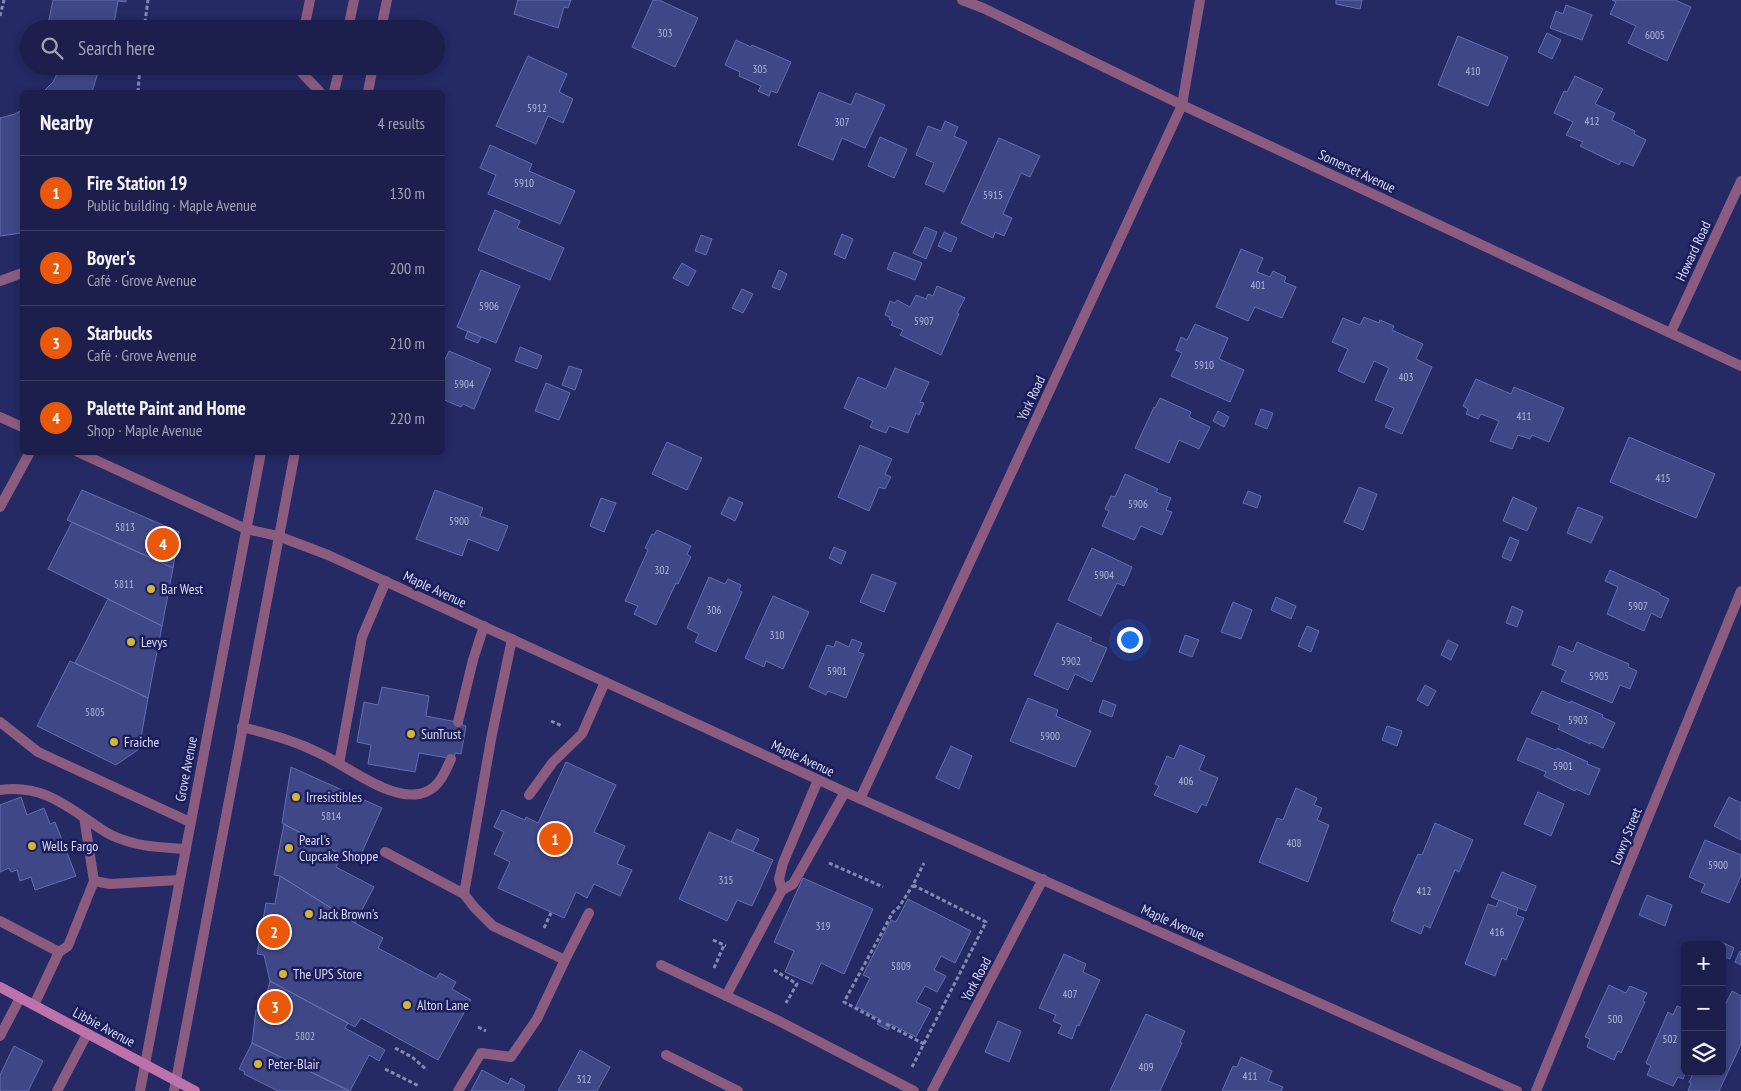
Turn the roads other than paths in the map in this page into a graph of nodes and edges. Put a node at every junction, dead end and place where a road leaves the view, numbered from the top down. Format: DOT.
graph roads {
  1 [pos="310,0"];
  2 [pos="354,0"];
  3 [pos="387,0"];
  4 [pos="962,0"];
  5 [pos="1200,0"];
  6 [pos="983,4"];
  7 [pos="306,20"];
  8 [pos="350,20"];
  9 [pos="383,20"];
  10 [pos="304,75"];
  11 [pos="338,75"];
  12 [pos="371,75"];
  13 [pos="318,90"];
  14 [pos="334,90"];
  15 [pos="368,90"];
  16 [pos="1182,105"];
  17 [pos="1741,181"];
  18 [pos="20,274"];
  19 [pos="0,281"];
  20 [pos="1671,332"];
  21 [pos="1741,366"];
  22 [pos="0,417"];
  23 [pos="20,426"];
  24 [pos="28,455"];
  25 [pos="85,455"];
  26 [pos="260,455"];
  27 [pos="294,455"];
  28 [pos="0,507"];
  29 [pos="246,529"];
  30 [pos="278,536"];
  31 [pos="386,581"];
  32 [pos="1741,591"];
  33 [pos="484,626"];
  34 [pos="512,639"];
  35 [pos="605,682"];
  36 [pos="0,722"];
  37 [pos="458,722"];
  38 [pos="242,727"];
  39 [pos="451,759"];
  40 [pos="339,764"];
  41 [pos="818,780"];
  42 [pos="0,790"];
  43 [pos="845,792"];
  44 [pos="529,795"];
  45 [pos="860,799"];
  46 [pos="84,817"];
  47 [pos="190,822"];
  48 [pos="186,849"];
  49 [pos="385,852"];
  50 [pos="1043,879"];
  51 [pos="179,880"];
  52 [pos="94,881"];
  53 [pos="782,890"];
  54 [pos="464,894"];
  55 [pos="589,913"];
  56 [pos="0,921"];
  57 [pos="60,952"];
  58 [pos="566,960"];
  59 [pos="660,965"];
  60 [pos="0,987"];
  61 [pos="726,996"];
  62 [pos="20,998"];
  63 [pos="34,1005"];
  64 [pos="88,1034"];
  65 [pos="0,1036"];
  66 [pos="666,1055"];
  67 [pos="145,1065"];
  68 [pos="175,1086"];
  69 [pos="57,1091"];
  70 [pos="140,1091"];
  71 [pos="195,1091"];
  72 [pos="458,1091"];
  73 [pos="738,1091"];
  74 [pos="914,1091"];
  75 [pos="932,1091"];
  76 [pos="1517,1091"];
  77 [pos="1536,1091"];
  1 -- 7 [label="street"];
  2 -- 8 [label="street"];
  3 -- 9 [label="street"];
  4 -- 6 [label="street, Somerset Avenue"];
  5 -- 16 [label="street, York Road"];
  6 -- 16 [label="street, Somerset Avenue"];
  10 -- 13 [label="street"];
  11 -- 14 [label="street"];
  12 -- 15 [label="street"];
  16 -- 20 [label="street, Somerset Avenue"];
  16 -- 45 [label="street, York Road"];
  17 -- 20 [label="street, Howard Road"];
  18 -- 19 [label="street"];
  20 -- 21 [label="street, Somerset Avenue"];
  22 -- 23 [label="street"];
  24 -- 28 [label="street"];
  25 -- 29 [label="street, Maple Avenue"];
  26 -- 29 [label="street, Grove Avenue"];
  27 -- 30 [label="street"];
  29 -- 30 [label="street, Maple Avenue"];
  29 -- 47 [label="street, Grove Avenue"];
  30 -- 31 [label="street, Maple Avenue"];
  30 -- 38 [label="street"];
  31 -- 33 [label="street, Maple Avenue"];
  31 -- 40 [label="street"];
  32 -- 77 [label="street, Lowry Street"];
  33 -- 34 [label="street, Maple Avenue"];
  33 -- 37 [label="street"];
  34 -- 35 [label="street, Maple Avenue"];
  34 -- 54 [label="street"];
  35 -- 41 [label="street, Maple Avenue"];
  35 -- 44 [label="street"];
  36 -- 47 [label="street"];
  38 -- 40 [label="street"];
  38 -- 68 [label="street"];
  39 -- 40 [label="street"];
  41 -- 43 [label="street, Maple Avenue"];
  41 -- 53 [label="street"];
  42 -- 46 [label="street"];
  43 -- 45 [label="street, Maple Avenue"];
  43 -- 53 [label="street"];
  45 -- 50 [label="street, Maple Avenue"];
  46 -- 48 [label="street"];
  46 -- 52 [label="street"];
  47 -- 48 [label="street, Grove Avenue"];
  48 -- 51 [label="street, Grove Avenue"];
  49 -- 54 [label="street"];
  50 -- 75 [label="street, York Road"];
  50 -- 76 [label="street, Maple Avenue"];
  51 -- 52 [label="street"];
  51 -- 67 [label="street, Grove Avenue"];
  52 -- 57 [label="street"];
  53 -- 61 [label="street"];
  54 -- 58 [label="street"];
  55 -- 58 [label="street"];
  56 -- 57 [label="street"];
  57 -- 63 [label="street"];
  58 -- 72 [label="street"];
  59 -- 61 [label="street"];
  60 -- 62 [label="main road, Libbie Avenue"];
  61 -- 74 [label="street"];
  62 -- 63 [label="main road, Libbie Avenue"];
  62 -- 65 [label="street"];
  63 -- 64 [label="main road, Libbie Avenue"];
  64 -- 67 [label="main road, Libbie Avenue"];
  64 -- 69 [label="street"];
  66 -- 73 [label="street"];
  67 -- 68 [label="main road, Libbie Avenue"];
  67 -- 70 [label="street, Grove Avenue"];
  68 -- 71 [label="main road, Libbie Avenue"];
}
